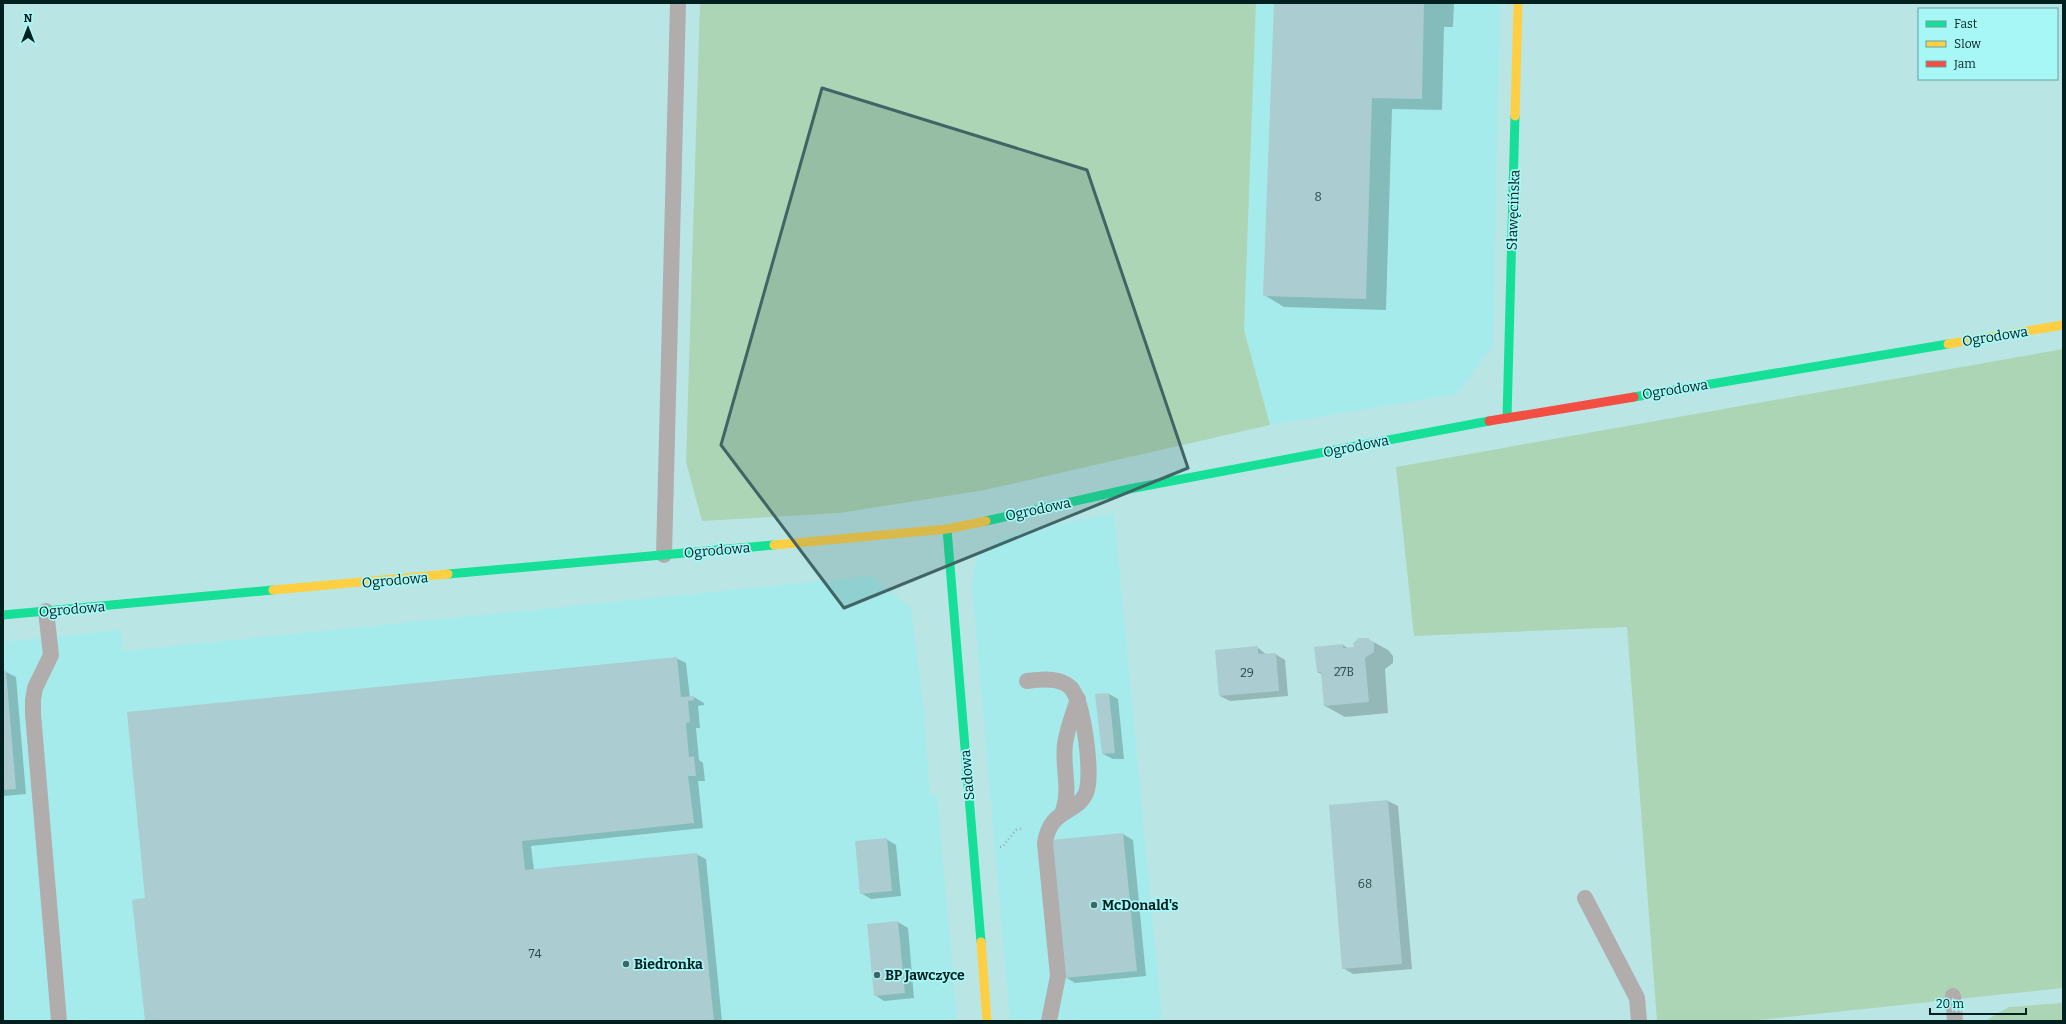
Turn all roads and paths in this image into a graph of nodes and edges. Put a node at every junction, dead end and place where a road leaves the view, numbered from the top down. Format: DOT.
graph roads {
  1 [pos="678,3"];
  2 [pos="1518,3"];
  3 [pos="2063,325"];
  4 [pos="1507,418"];
  5 [pos="947,529"];
  6 [pos="664,555"];
  7 [pos="46,612"];
  8 [pos="3,615"];
  9 [pos="1027,681"];
  10 [pos="1078,700"];
  11 [pos="1063,812"];
  12 [pos="1585,898"];
  13 [pos="1953,996"];
  14 [pos="60,1021"];
  15 [pos="987,1021"];
  16 [pos="1049,1021"];
  17 [pos="1639,1021"];
  18 [pos="1955,1021"];
  1 -- 6 [label="lane"];
  2 -- 4 [label="street, Sławęcińska"];
  3 -- 4 [label="street, Ogrodowa"];
  4 -- 5 [label="street, Ogrodowa"];
  5 -- 6 [label="street, Ogrodowa"];
  5 -- 15 [label="street, Sadowa"];
  6 -- 7 [label="street, Ogrodowa"];
  7 -- 8 [label="street, Ogrodowa"];
  7 -- 14 [label="lane"];
  9 -- 10 [label="lane"];
  10 -- 11 [label="lane"];
  10 -- 11 [label="lane"];
  11 -- 16 [label="lane"];
  12 -- 17 [label="lane"];
  13 -- 18 [label="lane"];
}
